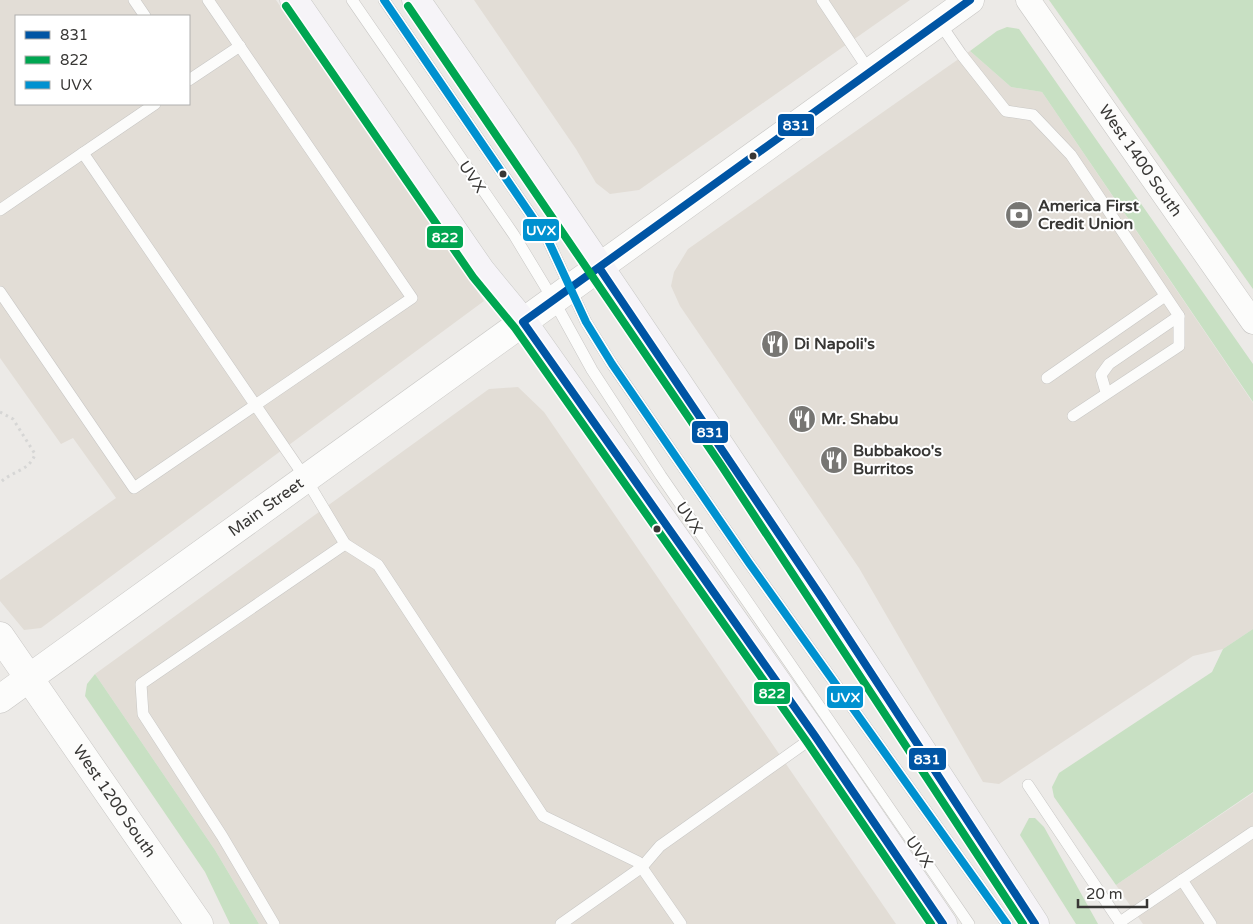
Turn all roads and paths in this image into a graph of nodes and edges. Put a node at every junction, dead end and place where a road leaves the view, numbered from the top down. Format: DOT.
graph roads {
  1 [pos="134,0"];
  2 [pos="208,0"];
  3 [pos="294,0"];
  4 [pos="352,0"];
  5 [pos="384,0"];
  6 [pos="416,0"];
  7 [pos="822,0"];
  8 [pos="970,0"];
  9 [pos="1028,0"];
  10 [pos="144,15"];
  11 [pos="939,22"];
  12 [pos="240,46"];
  13 [pos="870,72"];
  14 [pos="190,79"];
  15 [pos="154,105"];
  16 [pos="83,152"];
  17 [pos="0,210"];
  18 [pos="600,269"];
  19 [pos="0,292"];
  20 [pos="562,294"];
  21 [pos="1166,296"];
  22 [pos="1180,316"];
  23 [pos="523,322"];
  24 [pos="1253,322"];
  25 [pos="1047,378"];
  26 [pos="1106,392"];
  27 [pos="256,405"];
  28 [pos="0,412"];
  29 [pos="1072,416"];
  30 [pos="306,479"];
  31 [pos="0,482"];
  32 [pos="345,544"];
  33 [pos="0,636"];
  34 [pos="30,678"];
  35 [pos="0,699"];
  36 [pos="815,736"];
  37 [pos="1028,785"];
  38 [pos="1253,832"];
  39 [pos="642,867"];
  40 [pos="1182,880"];
  41 [pos="1121,923"];
  42 [pos="199,924"];
  43 [pos="274,924"];
  44 [pos="561,924"];
  45 [pos="681,924"];
  46 [pos="943,924"];
  47 [pos="969,924"];
  48 [pos="1007,924"];
  49 [pos="1035,924"];
  50 [pos="1211,924"];
  1 -- 10 [label="lane"];
  2 -- 12 [label="lane"];
  3 -- 23 [label="main road"];
  4 -- 20 [label="lane, UVX"];
  5 -- 20 [label="lane, UVX"];
  6 -- 18 [label="main road"];
  7 -- 13 [label="lane"];
  8 -- 11 [label="street, Main Street"];
  9 -- 24 [label="street, West 1400 South"];
  11 -- 13 [label="street, Main Street"];
  11 -- 21 [label="lane"];
  12 -- 14 [label="lane"];
  12 -- 27 [label="lane"];
  13 -- 18 [label="street, Main Street"];
  15 -- 16 [label="lane"];
  16 -- 17 [label="lane"];
  16 -- 27 [label="lane"];
  18 -- 20 [label="street, Main Street"];
  18 -- 49 [label="main road"];
  19 -- 27 [label="lane"];
  20 -- 23 [label="street, Main Street"];
  20 -- 47 [label="lane, UVX"];
  20 -- 48 [label="lane, UVX"];
  21 -- 22 [label="lane"];
  21 -- 25 [label="lane"];
  22 -- 26 [label="lane"];
  22 -- 26 [label="lane"];
  23 -- 30 [label="street, Main Street"];
  23 -- 36 [label="main road"];
  26 -- 29 [label="lane"];
  27 -- 30 [label="lane"];
  28 -- 31 [label="path"];
  30 -- 32 [label="lane"];
  30 -- 34 [label="street, Main Street"];
  32 -- 39 [label="lane"];
  32 -- 43 [label="lane"];
  33 -- 34 [label="street, West 1200 South"];
  34 -- 35 [label="street, Main Street"];
  34 -- 42 [label="street, West 1200 South"];
  36 -- 39 [label="lane"];
  36 -- 46 [label="main road"];
  37 -- 41 [label="lane"];
  38 -- 40 [label="lane"];
  39 -- 44 [label="lane"];
  39 -- 45 [label="lane"];
  40 -- 41 [label="lane"];
  40 -- 50 [label="lane"];
}
